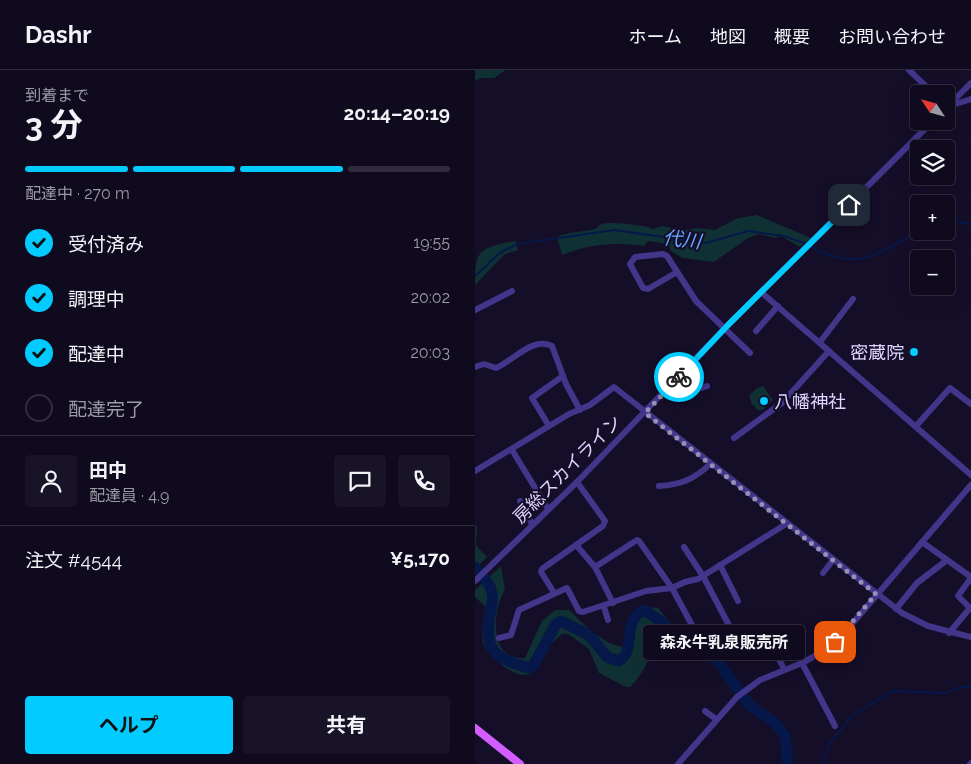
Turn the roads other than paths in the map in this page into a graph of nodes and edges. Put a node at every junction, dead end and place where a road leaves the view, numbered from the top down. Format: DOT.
graph roads {
  1 [pos="909,70"];
  2 [pos="971,84"];
  3 [pos="925,85"];
  4 [pos="955,99"];
  5 [pos="971,99"];
  6 [pos="955,104"];
  7 [pos="924,130"];
  8 [pos="677,272"];
  9 [pos="512,291"];
  10 [pos="761,292"];
  11 [pos="853,299"];
  12 [pos="778,306"];
  13 [pos="475,310"];
  14 [pos="725,328"];
  15 [pos="756,330"];
  16 [pos="820,342"];
  17 [pos="829,350"];
  18 [pos="750,353"];
  19 [pos="475,367"];
  20 [pos="563,376"];
  21 [pos="671,386"];
  22 [pos="707,386"];
  23 [pos="971,404"];
  24 [pos="580,410"];
  25 [pos="645,413"];
  26 [pos="549,426"];
  27 [pos="916,426"];
  28 [pos="734,438"];
  29 [pos="512,450"];
  30 [pos="710,464"];
  31 [pos="475,471"];
  32 [pos="971,475"];
  33 [pos="577,482"];
  34 [pos="971,485"];
  35 [pos="659,486"];
  36 [pos="520,501"];
  37 [pos="548,509"];
  38 [pos="532,524"];
  39 [pos="786,524"];
  40 [pos="921,542"];
  41 [pos="576,545"];
  42 [pos="684,547"];
  43 [pos="833,560"];
  44 [pos="947,560"];
  45 [pos="720,565"];
  46 [pos="595,566"];
  47 [pos="823,573"];
  48 [pos="703,576"];
  49 [pos="971,578"];
  50 [pos="475,581"];
  51 [pos="672,588"];
  52 [pos="553,591"];
  53 [pos="641,593"];
  54 [pos="876,594"];
  55 [pos="738,601"];
  56 [pos="641,602"];
  57 [pos="613,603"];
  58 [pos="604,606"];
  59 [pos="896,608"];
  60 [pos="608,620"];
  61 [pos="733,633"];
  62 [pos="949,633"];
  63 [pos="971,637"];
  64 [pos="499,638"];
  65 [pos="802,663"];
  66 [pos="784,669"];
  67 [pos="705,710"];
  68 [pos="716,719"];
  69 [pos="835,726"];
  70 [pos="475,728"];
  71 [pos="520,764"];
  72 [pos="678,764"];
  1 -- 3 [label="street"];
  2 -- 4 [label="street"];
  5 -- 6 [label="street"];
  7 -- 10 [label="street, 房総スカイライン"];
  8 -- 8 [label="street"];
  8 -- 14 [label="street"];
  9 -- 13 [label="street"];
  10 -- 12 [label="street"];
  10 -- 14 [label="street, 房総スカイライン"];
  11 -- 16 [label="street"];
  12 -- 15 [label="street"];
  12 -- 16 [label="street"];
  14 -- 18 [label="street"];
  14 -- 21 [label="street, 房総スカイライン"];
  16 -- 17 [label="street"];
  17 -- 27 [label="street"];
  17 -- 28 [label="street"];
  19 -- 20 [label="street"];
  20 -- 24 [label="street"];
  20 -- 26 [label="street"];
  21 -- 22 [label="street"];
  21 -- 25 [label="street, 房総スカイライン"];
  23 -- 27 [label="street"];
  24 -- 25 [label="street"];
  24 -- 26 [label="street"];
  25 -- 30 [label="street"];
  25 -- 33 [label="street, 房総スカイライン"];
  26 -- 29 [label="street"];
  27 -- 32 [label="street"];
  29 -- 31 [label="street"];
  29 -- 37 [label="street"];
  30 -- 35 [label="street"];
  30 -- 39 [label="street"];
  33 -- 37 [label="street, 房総スカイライン"];
  33 -- 41 [label="street"];
  34 -- 40 [label="street"];
  36 -- 38 [label="street"];
  37 -- 38 [label="street, 房総スカイライン"];
  38 -- 50 [label="street, 房総スカイライン"];
  39 -- 43 [label="street"];
  39 -- 45 [label="street"];
  40 -- 44 [label="street"];
  40 -- 54 [label="street"];
  41 -- 46 [label="street"];
  41 -- 52 [label="street"];
  42 -- 48 [label="street"];
  43 -- 47 [label="street"];
  43 -- 54 [label="street"];
  44 -- 49 [label="street"];
  44 -- 59 [label="street"];
  45 -- 48 [label="street"];
  45 -- 55 [label="street"];
  46 -- 51 [label="street"];
  46 -- 57 [label="street"];
  48 -- 51 [label="street"];
  48 -- 61 [label="street"];
  49 -- 62 [label="street"];
  51 -- 53 [label="street"];
  51 -- 61 [label="street"];
  53 -- 56 [label="street"];
  53 -- 57 [label="street"];
  54 -- 59 [label="street"];
  54 -- 65 [label="street"];
  57 -- 58 [label="street"];
  58 -- 60 [label="street"];
  58 -- 64 [label="street"];
  59 -- 62 [label="street"];
  61 -- 66 [label="street"];
  62 -- 63 [label="street"];
  65 -- 66 [label="street"];
  65 -- 69 [label="street"];
  66 -- 68 [label="street"];
  67 -- 68 [label="street"];
  68 -- 72 [label="street"];
  70 -- 71 [label="main road"];
}
